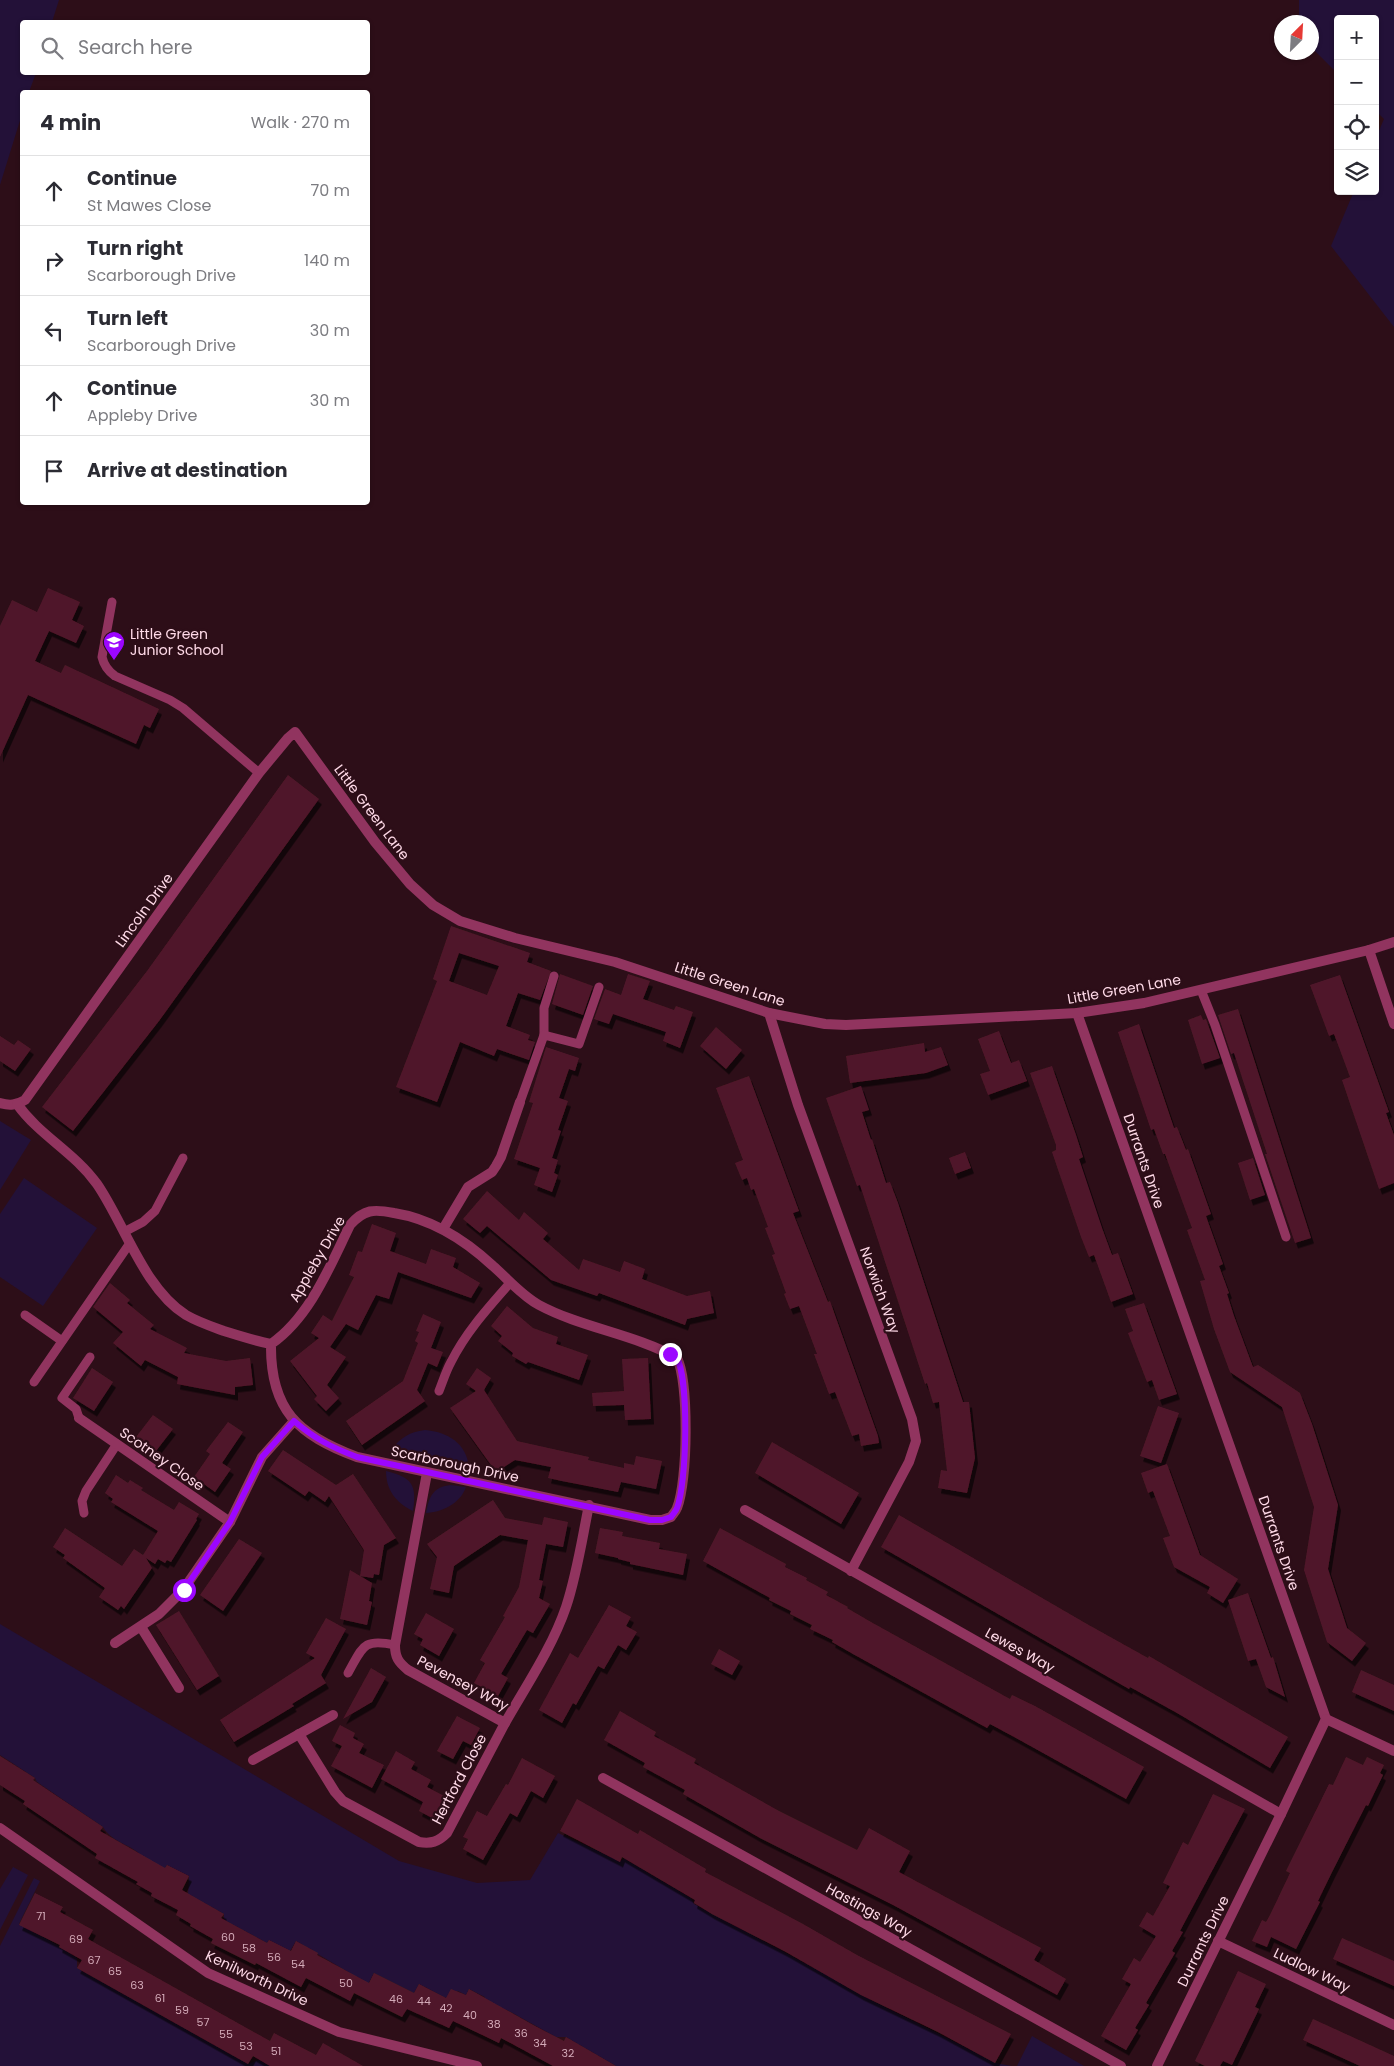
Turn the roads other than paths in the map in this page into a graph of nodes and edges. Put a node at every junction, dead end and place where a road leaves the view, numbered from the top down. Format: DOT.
graph roads {
  1 [pos="112,602"];
  2 [pos="295,732"];
  3 [pos="258,773"];
  4 [pos="1394,942"];
  5 [pos="1370,950"];
  6 [pos="554,976"];
  7 [pos="599,987"];
  8 [pos="1201,990"];
  9 [pos="769,1013"];
  10 [pos="1077,1013"];
  11 [pos="1394,1024"];
  12 [pos="544,1035"];
  13 [pos="520,1102"];
  14 [pos="0,1103"];
  15 [pos="17,1104"];
  16 [pos="184,1158"];
  17 [pos="443,1229"];
  18 [pos="124,1232"];
  19 [pos="1286,1237"];
  20 [pos="130,1243"];
  21 [pos="510,1283"];
  22 [pos="25,1315"];
  23 [pos="62,1341"];
  24 [pos="271,1344"];
  25 [pos="90,1357"];
  26 [pos="34,1382"];
  27 [pos="439,1391"];
  28 [pos="79,1418"];
  29 [pos="294,1421"];
  30 [pos="685,1431"];
  31 [pos="117,1444"];
  32 [pos="427,1473"];
  33 [pos="589,1506"];
  34 [pos="745,1510"];
  35 [pos="84,1513"];
  36 [pos="230,1522"];
  37 [pos="851,1570"];
  38 [pos="141,1626"];
  39 [pos="116,1643"];
  40 [pos="395,1644"];
  41 [pos="348,1673"];
  42 [pos="179,1688"];
  43 [pos="333,1715"];
  44 [pos="1326,1719"];
  45 [pos="505,1723"];
  46 [pos="299,1734"];
  47 [pos="1394,1751"];
  48 [pos="254,1760"];
  49 [pos="603,1778"];
  50 [pos="1282,1814"];
  51 [pos="0,1828"];
  52 [pos="1218,1941"];
  53 [pos="1394,2025"];
  54 [pos="477,2066"];
  55 [pos="1121,2066"];
  56 [pos="1157,2066"];
  1 -- 3 [label="lane"];
  2 -- 3 [label="street, Lincoln Drive"];
  2 -- 9 [label="street, Little Green Lane"];
  3 -- 15 [label="street, Lincoln Drive"];
  4 -- 5 [label="street, Little Green Lane"];
  5 -- 8 [label="street, Little Green Lane"];
  5 -- 11 [label="street"];
  6 -- 12 [label="lane"];
  7 -- 12 [label="lane"];
  8 -- 10 [label="street, Little Green Lane"];
  8 -- 19 [label="lane"];
  9 -- 10 [label="street, Little Green Lane"];
  9 -- 37 [label="street, Norwich Way"];
  10 -- 44 [label="street, Durrants Drive"];
  12 -- 13 [label="lane"];
  13 -- 17 [label="street"];
  14 -- 15 [label="street"];
  15 -- 18 [label="street"];
  16 -- 18 [label="lane"];
  17 -- 21 [label="street, Appleby Drive"];
  17 -- 24 [label="street, Appleby Drive"];
  18 -- 20 [label="street"];
  20 -- 23 [label="lane"];
  20 -- 24 [label="street"];
  21 -- 27 [label="lane"];
  21 -- 30 [label="street, Appleby Drive"];
  22 -- 23 [label="lane"];
  23 -- 26 [label="lane"];
  24 -- 29 [label="street, Scarborough Drive"];
  25 -- 28 [label="lane"];
  28 -- 31 [label="street, Scotney Close"];
  29 -- 32 [label="street, Scarborough Drive"];
  29 -- 36 [label="street"];
  30 -- 33 [label="street, Scarborough Drive"];
  31 -- 35 [label="lane"];
  31 -- 36 [label="street, Scotney Close"];
  32 -- 33 [label="street, Scarborough Drive"];
  32 -- 40 [label="street"];
  33 -- 45 [label="street, Pevensey Way"];
  34 -- 37 [label="street, Lewes Way"];
  36 -- 38 [label="street"];
  37 -- 50 [label="street, Lewes Way"];
  38 -- 39 [label="street"];
  38 -- 42 [label="street"];
  40 -- 41 [label="lane"];
  40 -- 45 [label="street, Pevensey Way"];
  43 -- 46 [label="street"];
  44 -- 47 [label="street"];
  44 -- 50 [label="street, Durrants Drive"];
  45 -- 46 [label="street, Hertford Close"];
  46 -- 48 [label="street"];
  49 -- 55 [label="street, Hastings Way"];
  50 -- 52 [label="street, Durrants Drive"];
  51 -- 54 [label="street, Kenilworth Drive"];
  52 -- 53 [label="street, Ludlow Way"];
  52 -- 56 [label="street, Durrants Drive"];
}
